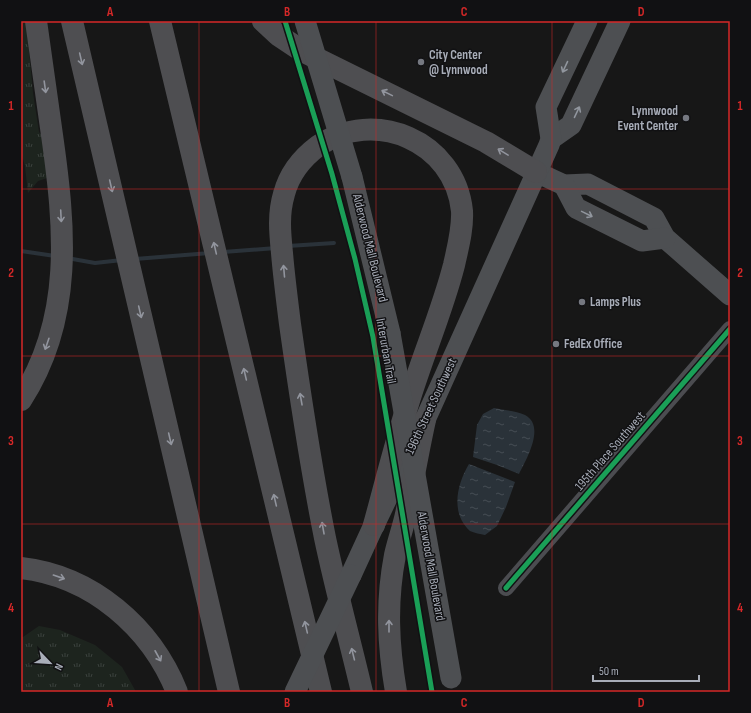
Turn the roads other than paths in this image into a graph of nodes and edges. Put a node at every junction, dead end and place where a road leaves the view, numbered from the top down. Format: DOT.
graph roads {
  1 [pos="36,21"];
  2 [pos="72,21"];
  3 [pos="160,21"];
  4 [pos="263,21"];
  5 [pos="305,21"];
  6 [pos="586,21"];
  7 [pos="620,21"];
  8 [pos="551,140"];
  9 [pos="536,172"];
  10 [pos="730,295"];
  11 [pos="730,329"];
  12 [pos="21,400"];
  13 [pos="425,420"];
  14 [pos="374,525"];
  15 [pos="21,568"];
  16 [pos="506,588"];
  17 [pos="452,685"];
  18 [pos="177,692"];
  19 [pos="229,692"];
  20 [pos="295,692"];
  21 [pos="321,692"];
  22 [pos="362,692"];
  23 [pos="396,692"];
  1 -- 12 [label="highway, one-way"];
  2 -- 19 [label="highway, one-way"];
  21 -- 3 [label="highway, one-way"];
  9 -- 4 [label="highway, one-way"];
  5 -- 17 [label="main road, Alderwood Mall Boulevard, bridge"];
  6 -- 8 [label="main road, one-way"];
  8 -- 7 [label="main road, 196th Street Southwest, one-way"];
  8 -- 9 [label="main road, 196th Street Southwest"];
  9 -- 10 [label="main road"];
  9 -- 13 [label="main road, 196th Street Southwest"];
  11 -- 16 [label="street, 195th Place Southwest"];
  13 -- 14 [label="main road, 196th Street Southwest"];
  23 -- 13 [label="highway, one-way"];
  14 -- 20 [label="main road, 196th Street Southwest, bridge"];
  22 -- 14 [label="highway, one-way"];
  15 -- 18 [label="highway, one-way"];
}
